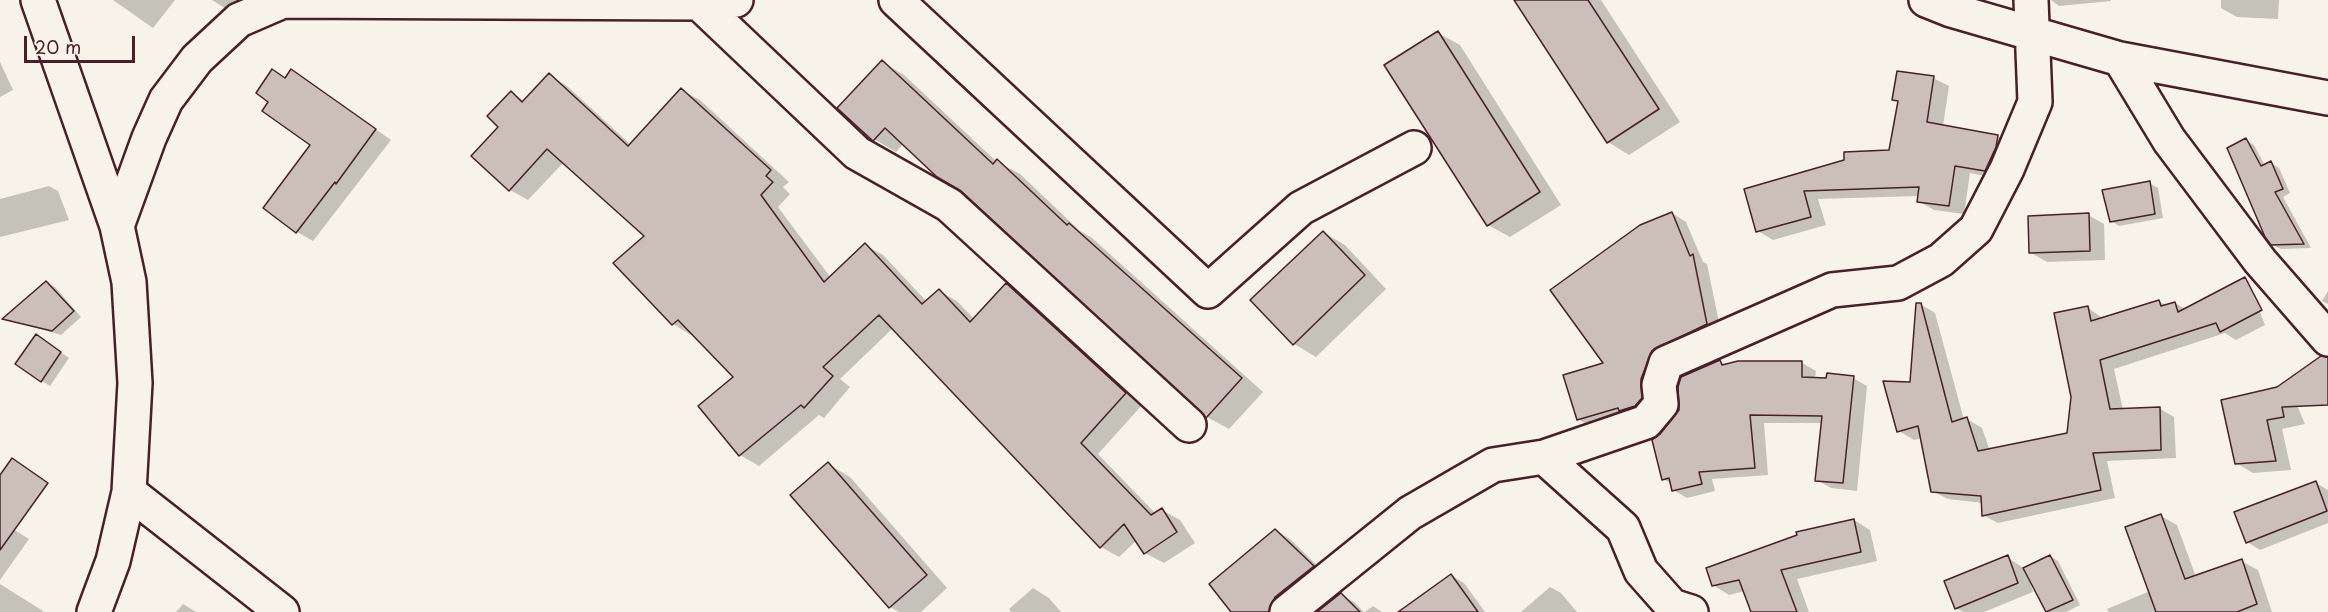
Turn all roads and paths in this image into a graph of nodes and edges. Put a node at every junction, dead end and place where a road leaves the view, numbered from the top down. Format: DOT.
graph roads {
  1 [pos="736,0"];
  2 [pos="896,0"];
  3 [pos="1926,0"];
  4 [pos="2031,0"];
  5 [pos="699,3"];
  6 [pos="48,6"];
  7 [pos="2032,34"];
  8 [pos="2121,59"];
  9 [pos="2328,98"];
  10 [pos="1414,148"];
  11 [pos="117,226"];
  12 [pos="2328,339"];
  13 [pos="1189,425"];
  14 [pos="1545,457"];
  15 [pos="129,492"];
  16 [pos="1677,610"];
  17 [pos="94,612"];
  18 [pos="282,612"];
  19 [pos="1287,612"];
  1 -- 5 [label="street"];
  2 -- 10 [label="street"];
  3 -- 7 [label="street"];
  4 -- 7 [label="street"];
  5 -- 11 [label="street"];
  5 -- 13 [label="street"];
  6 -- 11 [label="street"];
  7 -- 8 [label="street"];
  7 -- 14 [label="street"];
  8 -- 9 [label="street"];
  8 -- 12 [label="street"];
  11 -- 15 [label="street"];
  14 -- 16 [label="street"];
  14 -- 19 [label="street"];
  15 -- 17 [label="street"];
  15 -- 18 [label="street"];
}
